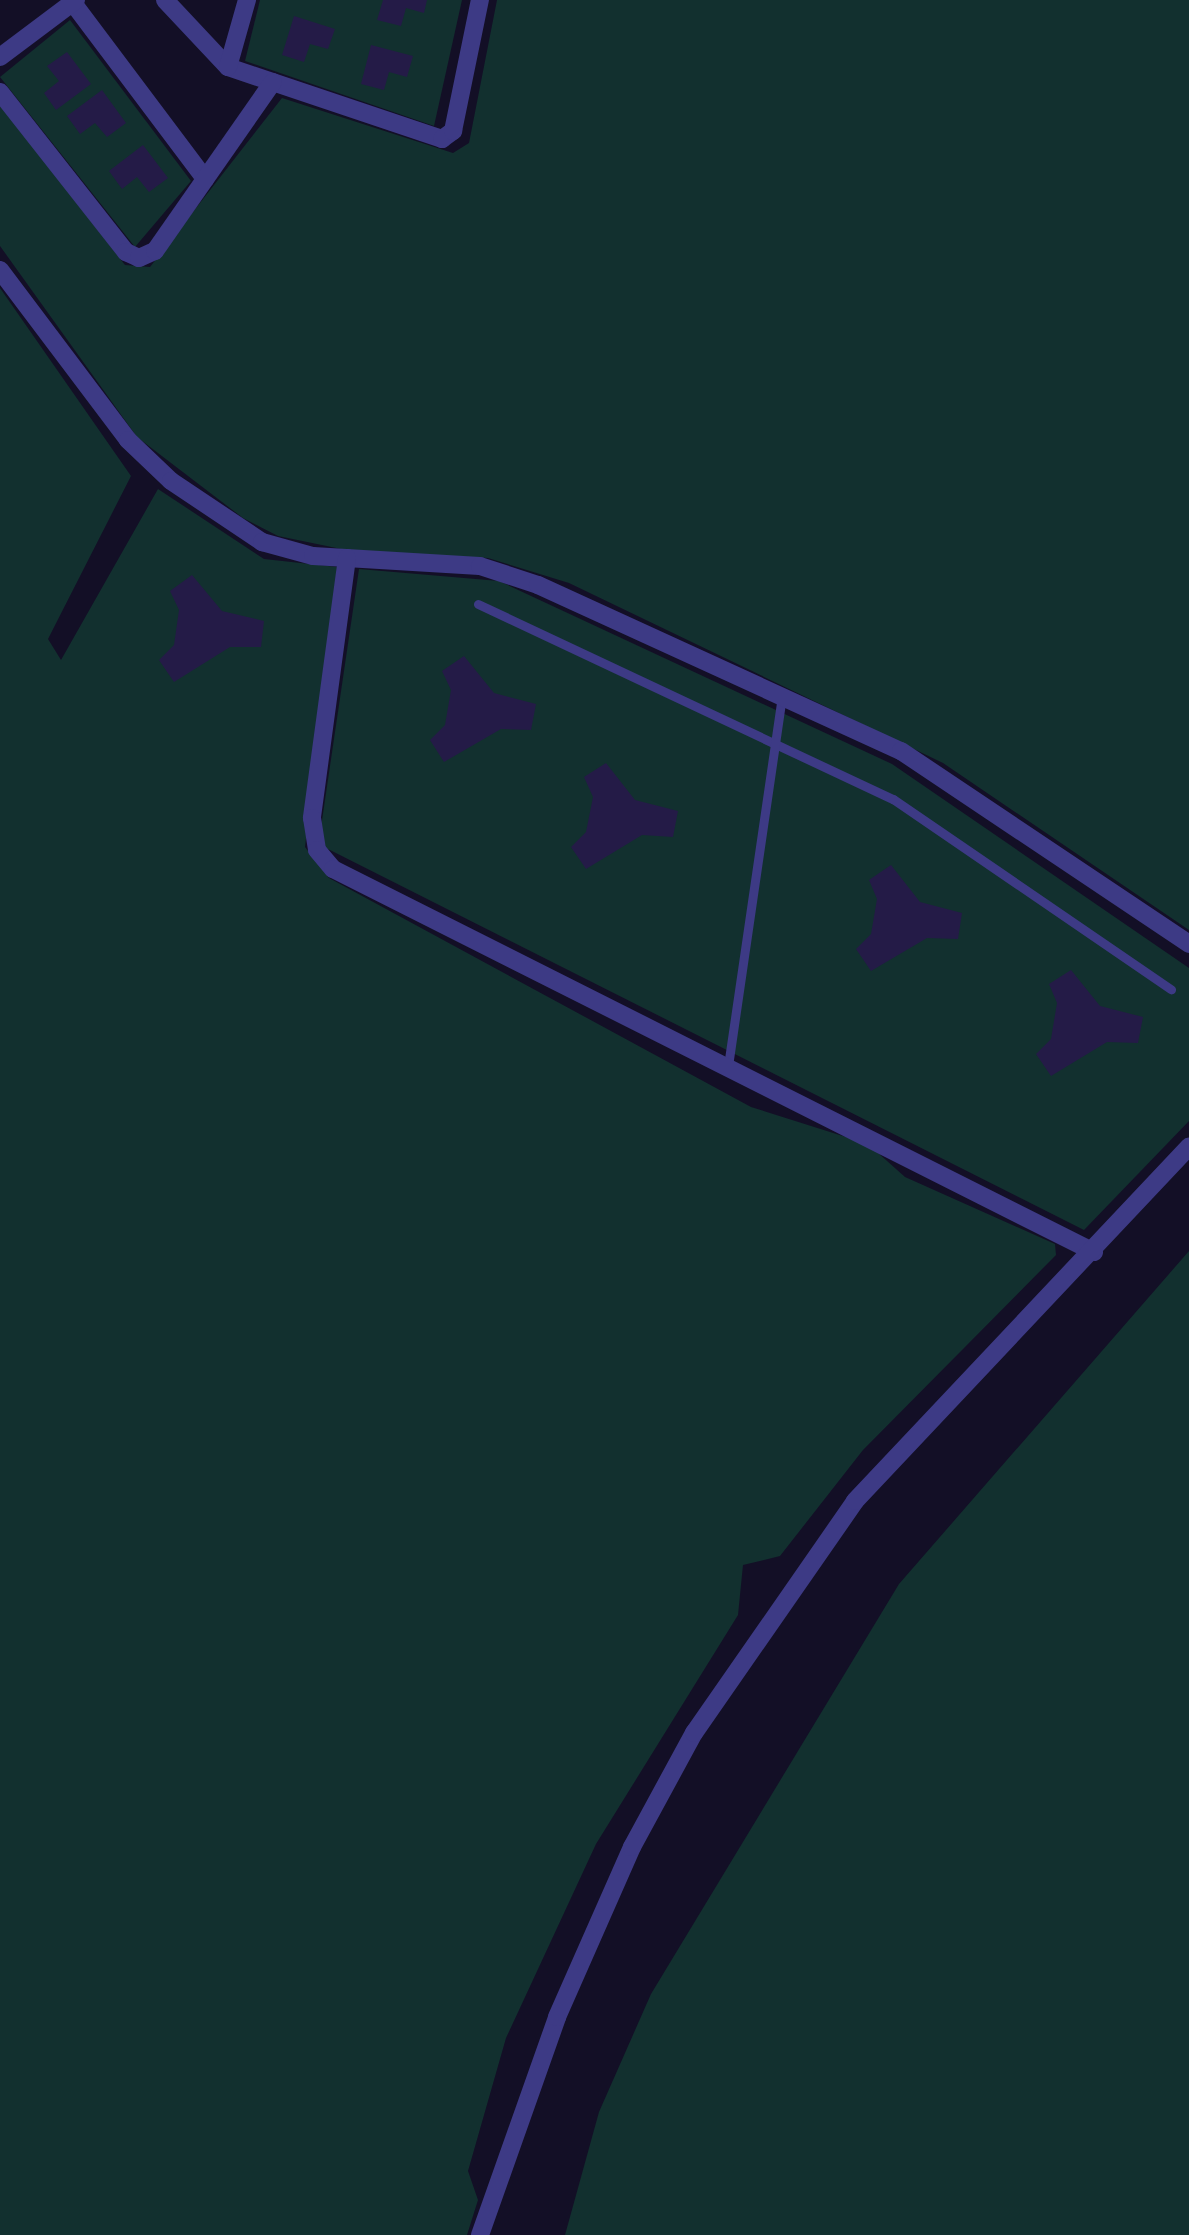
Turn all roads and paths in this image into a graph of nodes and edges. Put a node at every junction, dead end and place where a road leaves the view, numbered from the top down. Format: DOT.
graph roads {
  1 [pos="165,0"];
  2 [pos="247,0"];
  3 [pos="479,0"];
  4 [pos="74,1"];
  5 [pos="0,57"];
  6 [pos="228,67"];
  7 [pos="272,82"];
  8 [pos="0,92"];
  9 [pos="205,179"];
  10 [pos="0,271"];
  11 [pos="347,558"];
  12 [pos="478,604"];
  13 [pos="782,698"];
  14 [pos="779,751"];
  15 [pos="1189,944"];
  16 [pos="1171,988"];
  17 [pos="728,1068"];
  18 [pos="1189,1145"];
  19 [pos="1094,1252"];
  20 [pos="480,2235"];
  1 -- 6 [label="street"];
  2 -- 6 [label="street"];
  3 -- 7 [label="street"];
  4 -- 5 [label="street"];
  4 -- 9 [label="street"];
  6 -- 7 [label="street"];
  7 -- 9 [label="street"];
  8 -- 9 [label="street"];
  10 -- 11 [label="street"];
  11 -- 13 [label="street"];
  11 -- 17 [label="street"];
  12 -- 14 [label="lane"];
  13 -- 14 [label="lane"];
  13 -- 15 [label="street"];
  14 -- 16 [label="lane"];
  14 -- 17 [label="lane"];
  17 -- 19 [label="street"];
  18 -- 19 [label="street"];
  19 -- 20 [label="street"];
}
